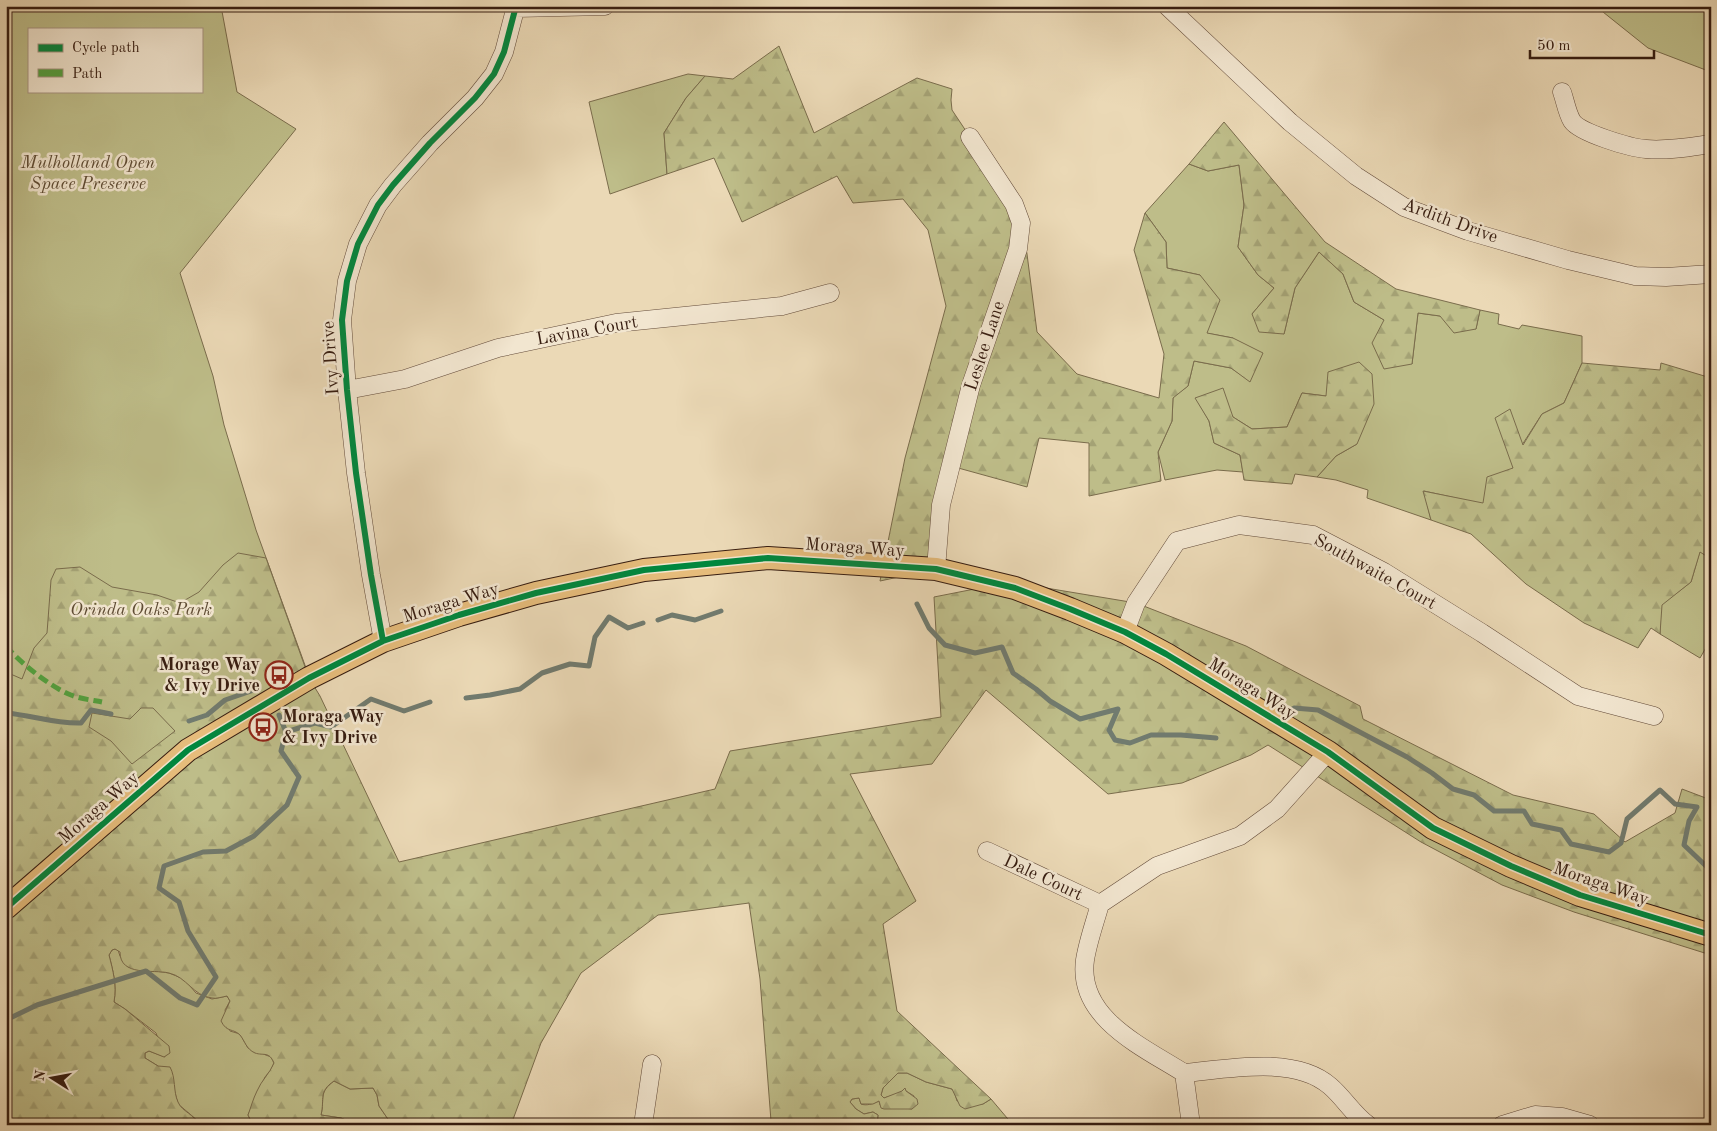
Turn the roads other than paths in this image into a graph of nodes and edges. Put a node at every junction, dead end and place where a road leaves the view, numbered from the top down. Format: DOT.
graph roads {
  1 [pos="605,6"];
  2 [pos="1167,6"];
  3 [pos="516,7"];
  4 [pos="1562,92"];
  5 [pos="970,137"];
  6 [pos="1711,144"];
  7 [pos="1711,274"];
  8 [pos="830,293"];
  9 [pos="347,390"];
  10 [pos="936,569"];
  11 [pos="1125,632"];
  12 [pos="383,640"];
  13 [pos="1654,716"];
  14 [pos="1328,752"];
  15 [pos="987,851"];
  16 [pos="1100,904"];
  17 [pos="6,908"];
  18 [pos="1711,935"];
  19 [pos="652,1064"];
  20 [pos="1184,1073"];
  21 [pos="643,1125"];
  22 [pos="1191,1125"];
  23 [pos="1368,1125"];
  24 [pos="1502,1125"];
  25 [pos="1590,1125"];
  1 -- 3 [label="street"];
  2 -- 7 [label="street, Ardith Drive"];
  3 -- 9 [label="street, Ivy Drive"];
  4 -- 6 [label="street"];
  5 -- 10 [label="street, Leslee Lane"];
  8 -- 9 [label="street, Lavina Court"];
  9 -- 12 [label="street, Ivy Drive"];
  10 -- 11 [label="main road, Moraga Way"];
  10 -- 12 [label="main road, Moraga Way"];
  11 -- 13 [label="street, Southwaite Court"];
  11 -- 14 [label="main road, Moraga Way"];
  12 -- 17 [label="main road, Moraga Way"];
  14 -- 16 [label="street"];
  14 -- 18 [label="main road, Moraga Way"];
  15 -- 16 [label="street, Dale Court"];
  16 -- 20 [label="street"];
  19 -- 21 [label="street"];
  20 -- 22 [label="street"];
  20 -- 23 [label="street"];
  24 -- 25 [label="street"];
}
